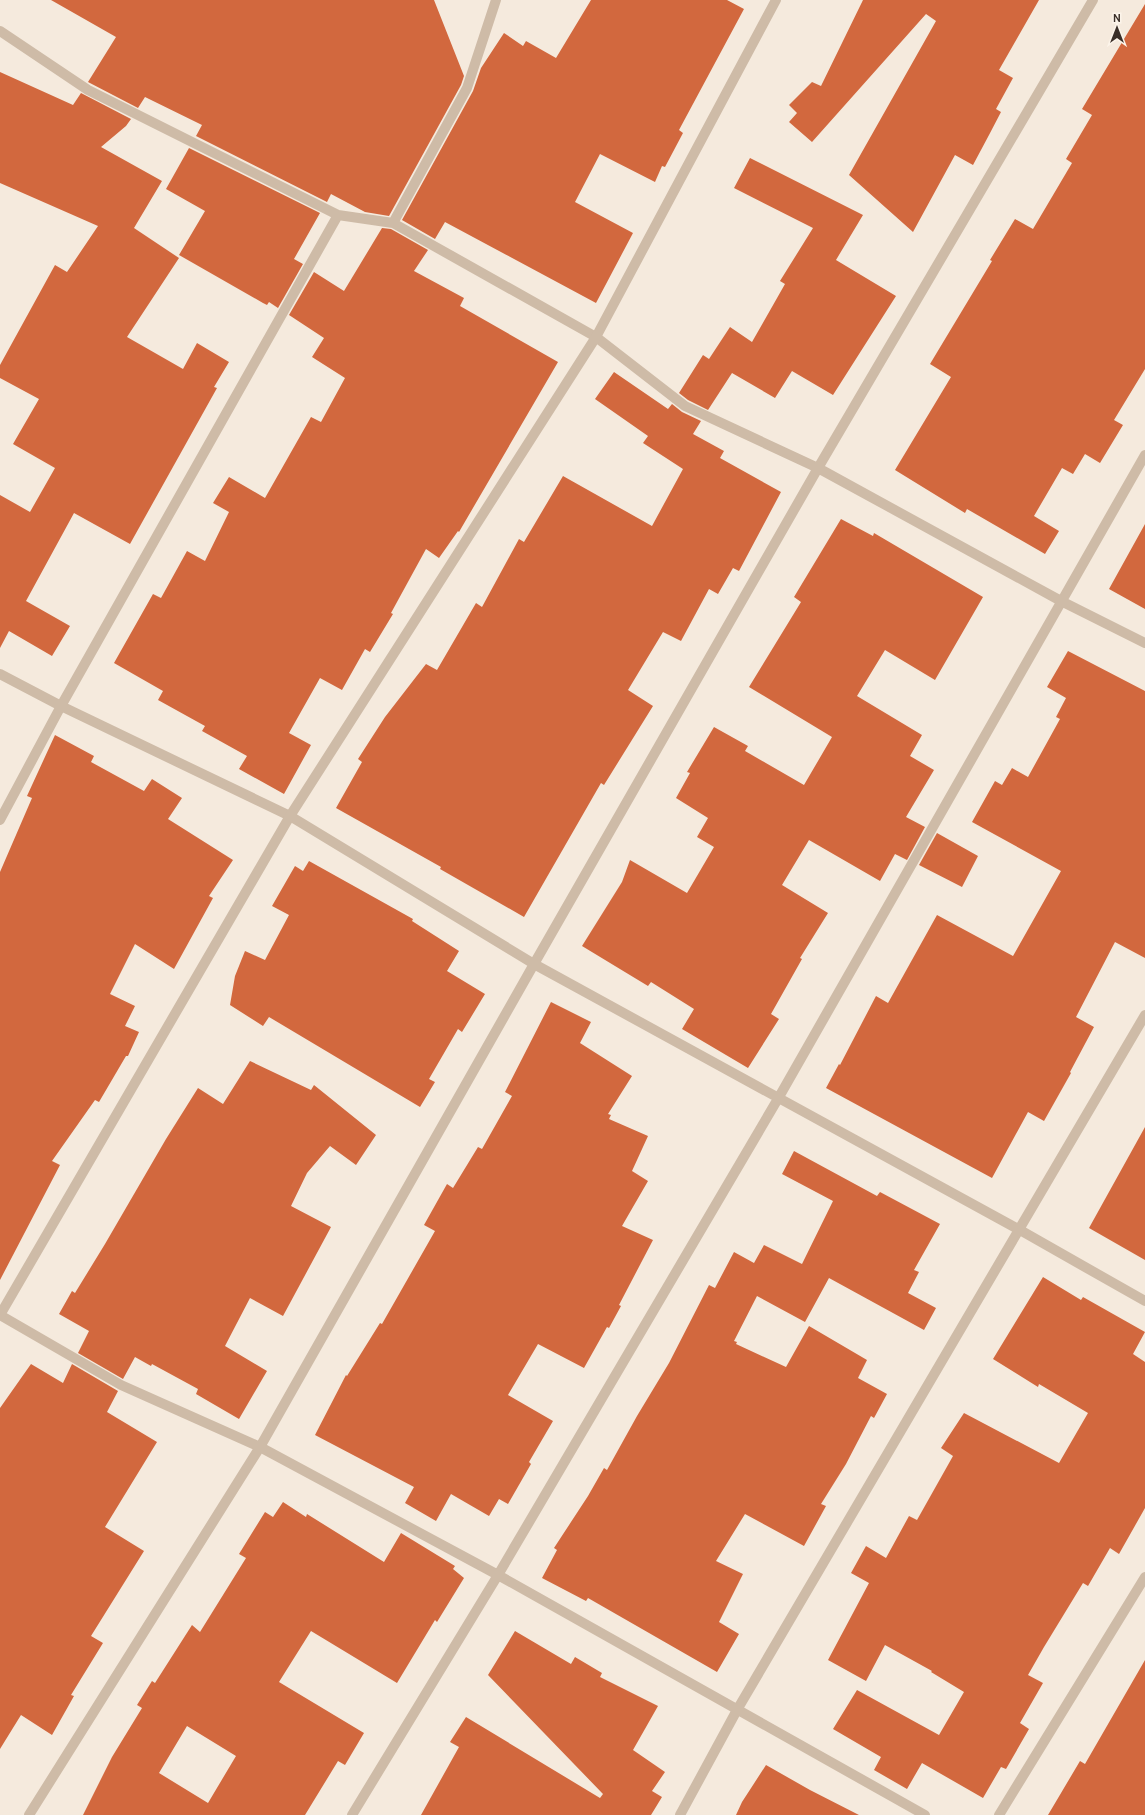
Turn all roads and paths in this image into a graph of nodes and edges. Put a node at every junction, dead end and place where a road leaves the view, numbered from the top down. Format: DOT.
graph roads {
  1 [pos="496,0"];
  2 [pos="776,0"];
  3 [pos="1093,0"];
  4 [pos="0,31"];
  5 [pos="338,215"];
  6 [pos="393,223"];
  7 [pos="596,337"];
  8 [pos="1145,455"];
  9 [pos="818,468"];
  10 [pos="1061,601"];
  11 [pos="1145,643"];
  12 [pos="0,674"];
  13 [pos="61,706"];
  14 [pos="290,816"];
  15 [pos="0,820"];
  16 [pos="534,964"];
  17 [pos="1145,1015"];
  18 [pos="779,1097"];
  19 [pos="1018,1229"];
  20 [pos="1145,1301"];
  21 [pos="0,1315"];
  22 [pos="260,1447"];
  23 [pos="498,1575"];
  24 [pos="1145,1576"];
  25 [pos="737,1710"];
  26 [pos="29,1815"];
  27 [pos="352,1815"];
  28 [pos="680,1815"];
  29 [pos="925,1815"];
  30 [pos="999,1815"];
  1 -- 6 [label="street"];
  2 -- 7 [label="street"];
  3 -- 9 [label="street"];
  4 -- 5 [label="street"];
  5 -- 6 [label="street"];
  5 -- 13 [label="street"];
  6 -- 7 [label="street"];
  7 -- 9 [label="street"];
  7 -- 14 [label="street"];
  8 -- 10 [label="street"];
  9 -- 10 [label="street"];
  9 -- 16 [label="street"];
  10 -- 11 [label="street"];
  10 -- 18 [label="street"];
  12 -- 13 [label="street"];
  13 -- 14 [label="street"];
  13 -- 15 [label="street"];
  14 -- 16 [label="street"];
  14 -- 21 [label="street"];
  16 -- 18 [label="street"];
  16 -- 22 [label="street"];
  17 -- 19 [label="street"];
  18 -- 19 [label="street"];
  18 -- 23 [label="street"];
  19 -- 20 [label="street"];
  19 -- 25 [label="street"];
  21 -- 22 [label="street"];
  22 -- 23 [label="street"];
  22 -- 26 [label="street"];
  23 -- 25 [label="street"];
  23 -- 27 [label="street"];
  24 -- 30 [label="street"];
  25 -- 28 [label="street"];
  25 -- 29 [label="street"];
}
